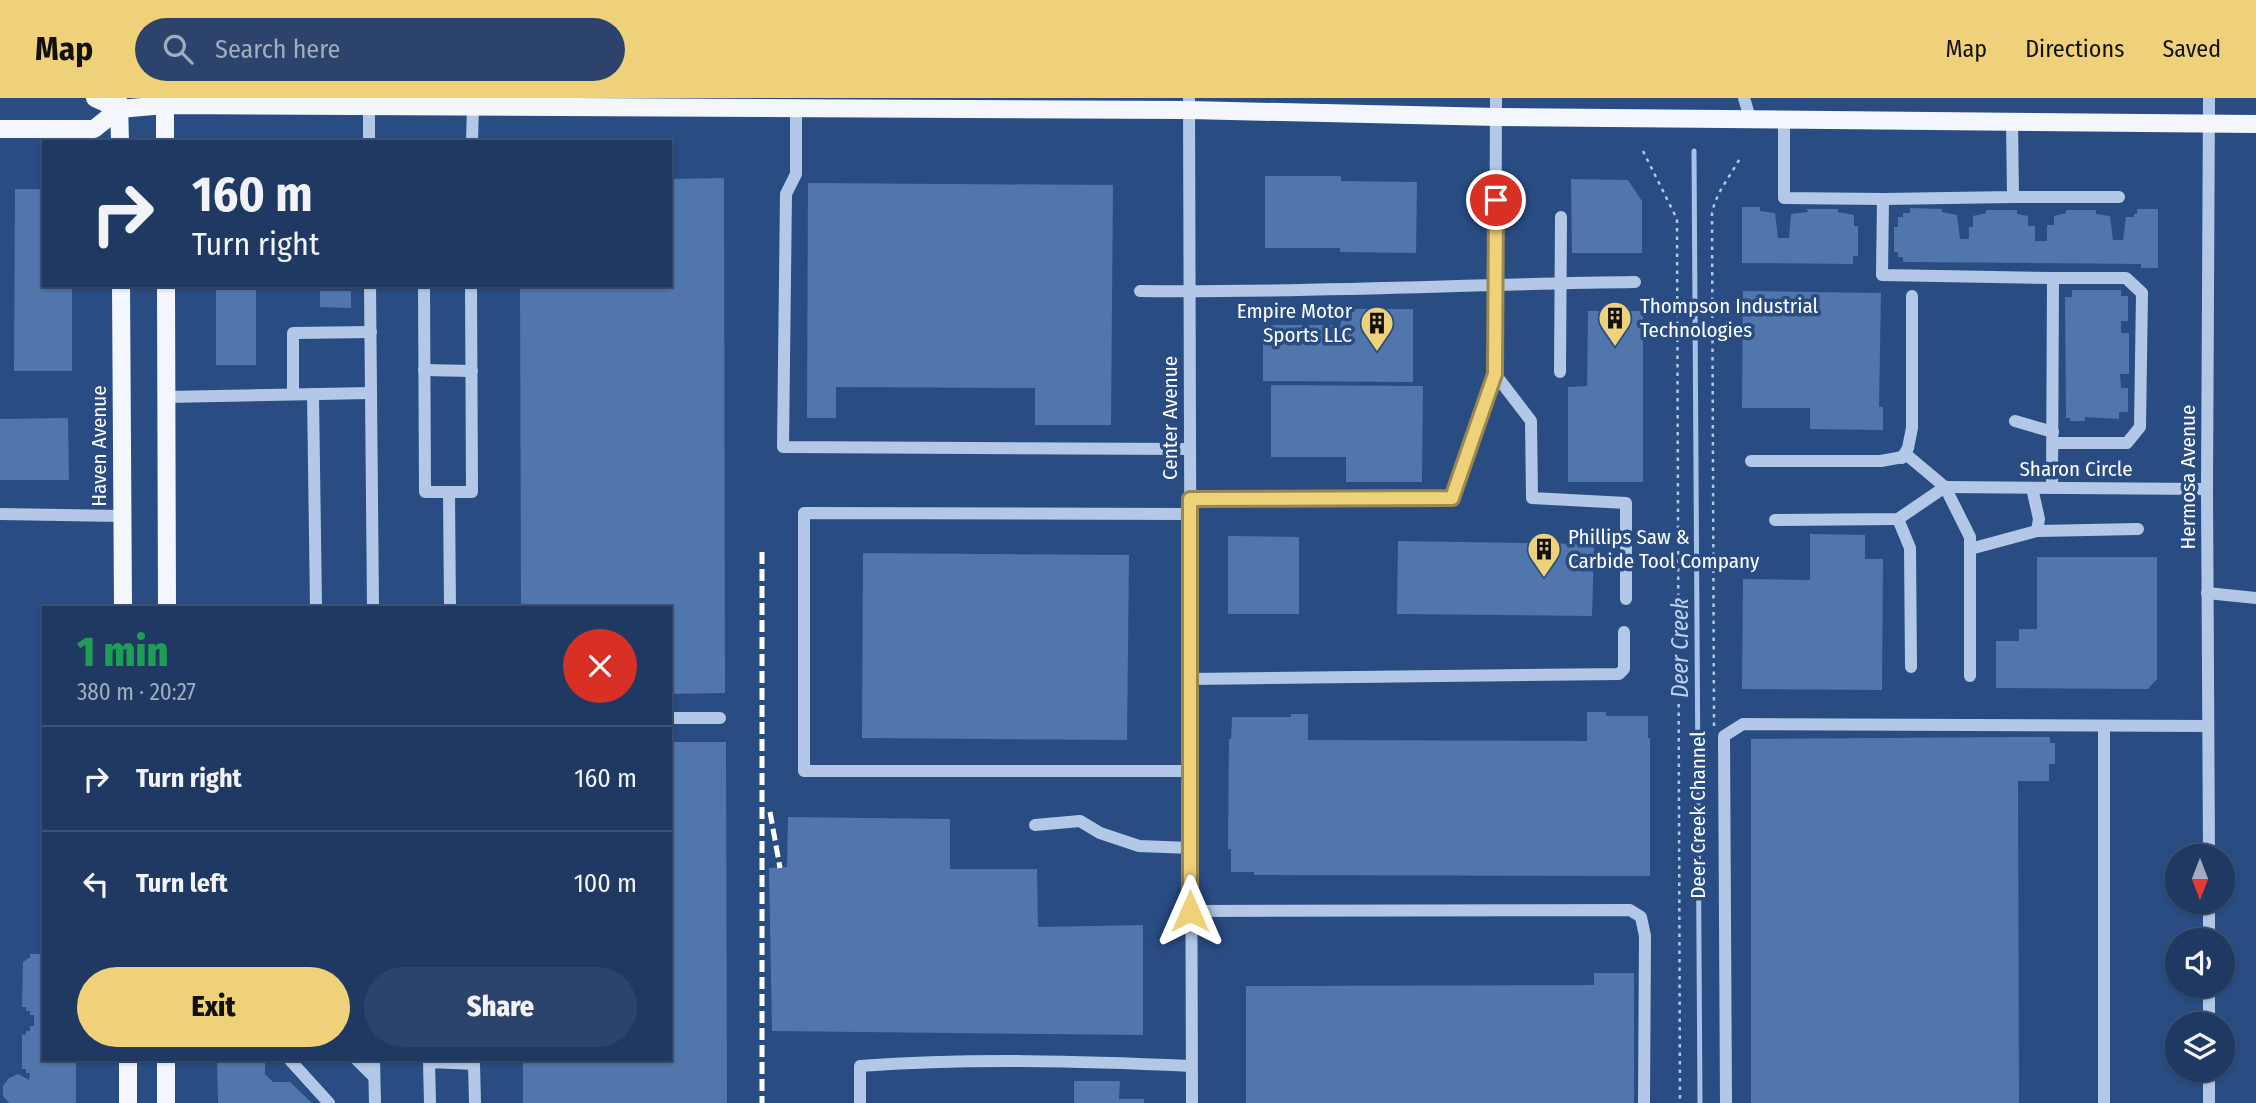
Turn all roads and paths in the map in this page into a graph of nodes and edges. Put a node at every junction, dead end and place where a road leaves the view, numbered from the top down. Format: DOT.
graph roads {
  1 [pos="95,98"];
  2 [pos="1496,98"];
  3 [pos="1744,98"];
  4 [pos="2209,98"];
  5 [pos="165,101"];
  6 [pos="119,103"];
  7 [pos="473,103"];
  8 [pos="708,103"];
  9 [pos="1189,104"];
  10 [pos="369,106"];
  11 [pos="796,108"];
  12 [pos="1497,117"];
  13 [pos="1750,118"];
  14 [pos="1784,118"];
  15 [pos="2012,121"];
  16 [pos="2256,124"];
  17 [pos="2209,125"];
  18 [pos="0,129"];
  19 [pos="120,140"];
  20 [pos="165,140"];
  21 [pos="369,140"];
  22 [pos="472,140"];
  23 [pos="1643,151"];
  24 [pos="1741,156"];
  25 [pos="2013,197"];
  26 [pos="2119,197"];
  27 [pos="1883,199"];
  28 [pos="1562,216"];
  29 [pos="2053,278"];
  30 [pos="1635,282"];
  31 [pos="1560,283"];
  32 [pos="1496,284"];
  33 [pos="121,287"];
  34 [pos="166,287"];
  35 [pos="370,287"];
  36 [pos="424,287"];
  37 [pos="471,287"];
  38 [pos="1140,291"];
  39 [pos="1189,292"];
  40 [pos="1912,296"];
  41 [pos="371,332"];
  42 [pos="424,370"];
  43 [pos="472,371"];
  44 [pos="1560,372"];
  45 [pos="1495,374"];
  46 [pos="371,393"];
  47 [pos="293,394"];
  48 [pos="313,394"];
  49 [pos="166,397"];
  50 [pos="2015,421"];
  51 [pos="2053,438"];
  52 [pos="1189,449"];
  53 [pos="1902,457"];
  54 [pos="1751,461"];
  55 [pos="1945,487"];
  56 [pos="2032,488"];
  57 [pos="2052,488"];
  58 [pos="2207,489"];
  59 [pos="449,492"];
  60 [pos="1190,499"];
  61 [pos="0,514"];
  62 [pos="1190,514"];
  63 [pos="122,516"];
  64 [pos="1898,519"];
  65 [pos="1775,520"];
  66 [pos="2138,529"];
  67 [pos="2037,531"];
  68 [pos="1970,549"];
  69 [pos="2207,593"];
  70 [pos="2256,598"];
  71 [pos="1626,599"];
  72 [pos="123,606"];
  73 [pos="167,606"];
  74 [pos="316,606"];
  75 [pos="373,606"];
  76 [pos="450,606"];
  77 [pos="1624,632"];
  78 [pos="1911,667"];
  79 [pos="1970,676"];
  80 [pos="1190,680"];
  81 [pos="672,718"];
  82 [pos="720,718"];
  83 [pos="2104,726"];
  84 [pos="2208,726"];
  85 [pos="1714,731"];
  86 [pos="1190,771"];
  87 [pos="1035,825"];
  88 [pos="2208,844"];
  89 [pos="1190,848"];
  90 [pos="1190,911"];
  91 [pos="128,1061"];
  92 [pos="166,1061"];
  93 [pos="291,1061"];
  94 [pos="358,1061"];
  95 [pos="374,1061"];
  96 [pos="453,1061"];
  97 [pos="1191,1066"];
  98 [pos="374,1077"];
  99 [pos="2209,1082"];
  100 [pos="128,1103"];
  101 [pos="166,1103"];
  102 [pos="329,1103"];
  103 [pos="375,1103"];
  104 [pos="430,1103"];
  105 [pos="475,1103"];
  106 [pos="860,1103"];
  107 [pos="1192,1103"];
  108 [pos="1644,1103"];
  109 [pos="1680,1103"];
  110 [pos="1726,1103"];
  111 [pos="2104,1103"];
  112 [pos="2210,1103"];
  1 -- 6 [label="main road"];
  2 -- 12 [label="street"];
  3 -- 13 [label="street"];
  4 -- 17 [label="street, Hermosa Avenue"];
  5 -- 6 [label="main road"];
  5 -- 10 [label="main road"];
  5 -- 20 [label="main road"];
  6 -- 18 [label="main road"];
  6 -- 19 [label="main road"];
  7 -- 8 [label="main road"];
  7 -- 10 [label="main road"];
  7 -- 22 [label="street"];
  8 -- 11 [label="main road"];
  9 -- 11 [label="main road"];
  9 -- 12 [label="main road"];
  9 -- 39 [label="street, Center Avenue"];
  10 -- 21 [label="street"];
  11 -- 52 [label="street"];
  12 -- 13 [label="main road"];
  12 -- 32 [label="street"];
  13 -- 14 [label="main road"];
  14 -- 15 [label="main road"];
  14 -- 27 [label="street"];
  15 -- 17 [label="main road"];
  15 -- 25 [label="street"];
  16 -- 17 [label="main road"];
  17 -- 58 [label="street, Hermosa Avenue"];
  23 -- 109 [label="path"];
  24 -- 85 [label="path, Deer Creek Channel"];
  25 -- 26 [label="street"];
  25 -- 27 [label="street"];
  27 -- 29 [label="street"];
  28 -- 31 [label="street"];
  29 -- 51 [label="street"];
  29 -- 51 [label="street"];
  30 -- 31 [label="street"];
  31 -- 32 [label="street"];
  31 -- 44 [label="street"];
  32 -- 39 [label="street"];
  32 -- 45 [label="street"];
  33 -- 63 [label="main road, Haven Avenue"];
  34 -- 49 [label="main road"];
  35 -- 41 [label="street"];
  36 -- 42 [label="street"];
  37 -- 43 [label="street"];
  38 -- 39 [label="street"];
  39 -- 52 [label="street, Center Avenue"];
  40 -- 53 [label="street"];
  41 -- 46 [label="street"];
  41 -- 47 [label="street"];
  42 -- 43 [label="street"];
  42 -- 59 [label="street"];
  43 -- 59 [label="street"];
  45 -- 60 [label="street"];
  45 -- 71 [label="street"];
  46 -- 48 [label="street"];
  46 -- 75 [label="street"];
  47 -- 48 [label="street"];
  47 -- 49 [label="street"];
  48 -- 74 [label="street"];
  49 -- 73 [label="main road"];
  50 -- 51 [label="street"];
  51 -- 57 [label="street"];
  52 -- 60 [label="street, Center Avenue"];
  53 -- 54 [label="street"];
  53 -- 55 [label="street"];
  55 -- 56 [label="street, Sharon Circle"];
  55 -- 64 [label="street"];
  55 -- 68 [label="street"];
  56 -- 57 [label="street, Sharon Circle"];
  56 -- 67 [label="street"];
  57 -- 58 [label="street, Sharon Circle"];
  58 -- 69 [label="street, Hermosa Avenue"];
  59 -- 76 [label="street"];
  60 -- 62 [label="street, Center Avenue"];
  61 -- 63 [label="street"];
  62 -- 80 [label="street, Center Avenue"];
  62 -- 86 [label="street"];
  63 -- 72 [label="main road, Haven Avenue"];
  64 -- 65 [label="street"];
  64 -- 78 [label="street"];
  66 -- 67 [label="street"];
  67 -- 68 [label="street"];
  68 -- 79 [label="street"];
  69 -- 70 [label="street"];
  69 -- 84 [label="street, Hermosa Avenue"];
  77 -- 80 [label="street"];
  80 -- 86 [label="street, Center Avenue"];
  81 -- 82 [label="street"];
  83 -- 84 [label="street"];
  83 -- 110 [label="street"];
  83 -- 111 [label="street"];
  84 -- 88 [label="street, Hermosa Avenue"];
  86 -- 89 [label="street, Center Avenue"];
  87 -- 89 [label="street"];
  89 -- 90 [label="street, Center Avenue"];
  90 -- 97 [label="street, Center Avenue"];
  90 -- 108 [label="street"];
  91 -- 100 [label="main road"];
  92 -- 101 [label="main road"];
  93 -- 102 [label="street"];
  94 -- 98 [label="street"];
  95 -- 98 [label="street"];
  96 -- 104 [label="street"];
  96 -- 105 [label="street"];
  97 -- 106 [label="street"];
  97 -- 107 [label="street, Center Avenue"];
  98 -- 103 [label="street"];
  99 -- 112 [label="street"];
}
